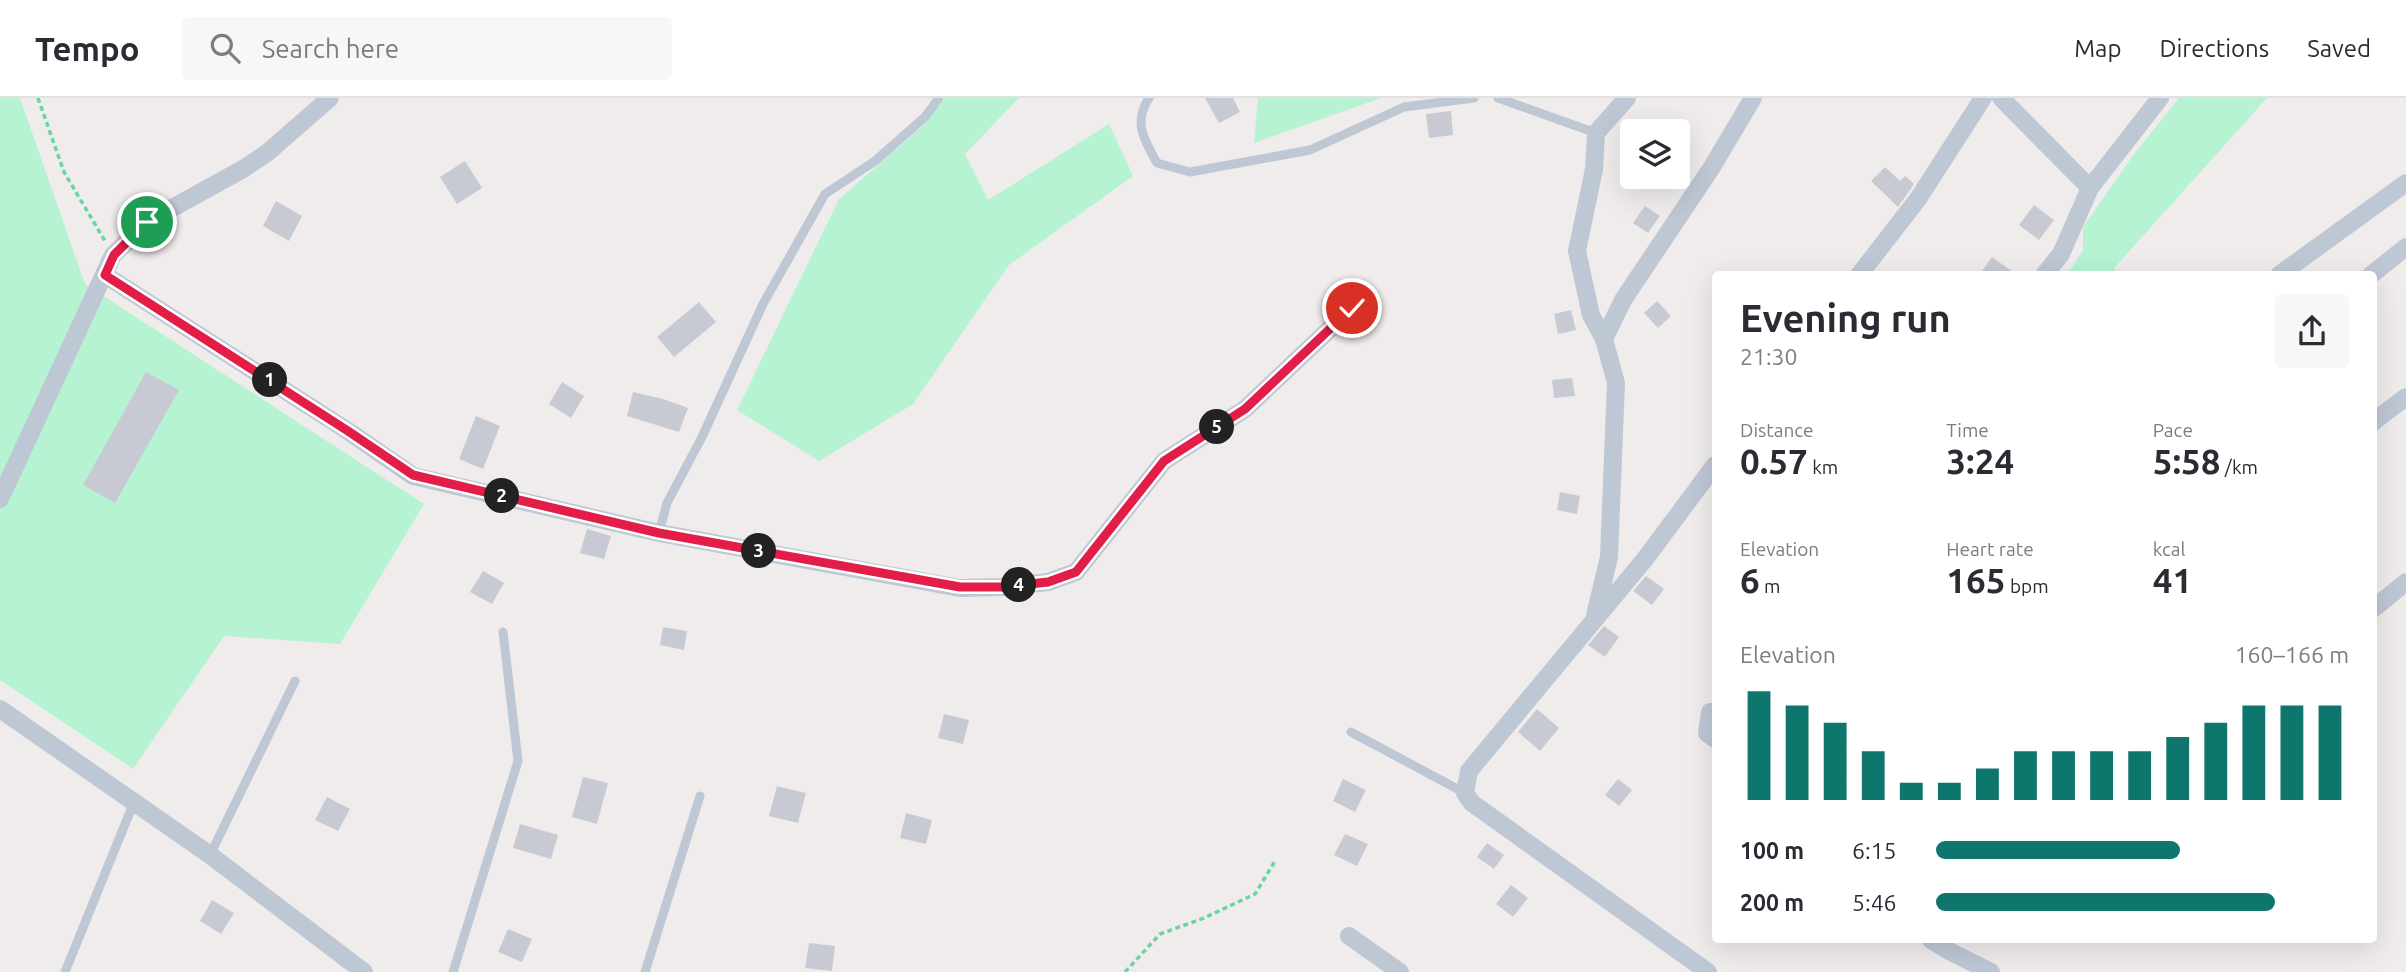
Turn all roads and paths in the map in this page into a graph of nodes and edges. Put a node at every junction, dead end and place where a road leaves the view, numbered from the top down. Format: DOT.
graph roads {
  1 [pos="38,98"];
  2 [pos="330,98"];
  3 [pos="939,98"];
  4 [pos="1149,98"];
  5 [pos="1474,98"];
  6 [pos="1497,98"];
  7 [pos="1627,98"];
  8 [pos="1753,98"];
  9 [pos="1983,98"];
  10 [pos="2001,98"];
  11 [pos="2160,98"];
  12 [pos="1596,133"];
  13 [pos="2406,183"];
  14 [pos="2090,188"];
  15 [pos="2406,247"];
  16 [pos="114,255"];
  17 [pos="1861,271"];
  18 [pos="2047,271"];
  19 [pos="2285,271"];
  20 [pos="2376,271"];
  21 [pos="105,275"];
  22 [pos="1352,308"];
  23 [pos="1604,339"];
  24 [pos="2406,397"];
  25 [pos="2377,419"];
  26 [pos="1712,469"];
  27 [pos="0,499"];
  28 [pos="659,533"];
  29 [pos="2406,582"];
  30 [pos="2377,605"];
  31 [pos="1594,618"];
  32 [pos="503,632"];
  33 [pos="295,681"];
  34 [pos="0,709"];
  35 [pos="1710,712"];
  36 [pos="1351,732"];
  37 [pos="1712,737"];
  38 [pos="1465,793"];
  39 [pos="700,796"];
  40 [pos="134,802"];
  41 [pos="210,855"];
  42 [pos="1275,861"];
  43 [pos="1349,936"];
  44 [pos="1936,943"];
  45 [pos="65,972"];
  46 [pos="364,972"];
  47 [pos="453,972"];
  48 [pos="645,972"];
  49 [pos="1125,972"];
  50 [pos="1400,972"];
  51 [pos="1708,972"];
  52 [pos="1991,972"];
  1 -- 16 [label="path"];
  2 -- 16 [label="street"];
  3 -- 28 [label="lane"];
  4 -- 5 [label="lane"];
  6 -- 12 [label="lane"];
  7 -- 12 [label="street"];
  8 -- 23 [label="street"];
  9 -- 17 [label="street"];
  10 -- 14 [label="street"];
  11 -- 14 [label="street"];
  12 -- 23 [label="street"];
  13 -- 19 [label="street"];
  14 -- 18 [label="street"];
  15 -- 20 [label="street"];
  16 -- 21 [label="street"];
  21 -- 27 [label="street"];
  21 -- 28 [label="street"];
  22 -- 28 [label="street"];
  23 -- 31 [label="street"];
  24 -- 25 [label="street"];
  26 -- 31 [label="street"];
  29 -- 30 [label="street"];
  31 -- 38 [label="street"];
  32 -- 47 [label="lane"];
  33 -- 41 [label="lane"];
  34 -- 40 [label="street"];
  35 -- 37 [label="street"];
  36 -- 38 [label="lane"];
  38 -- 51 [label="street"];
  39 -- 48 [label="lane"];
  40 -- 41 [label="street"];
  40 -- 45 [label="lane"];
  41 -- 46 [label="street"];
  42 -- 49 [label="path"];
  43 -- 50 [label="street"];
  44 -- 52 [label="street"];
}
